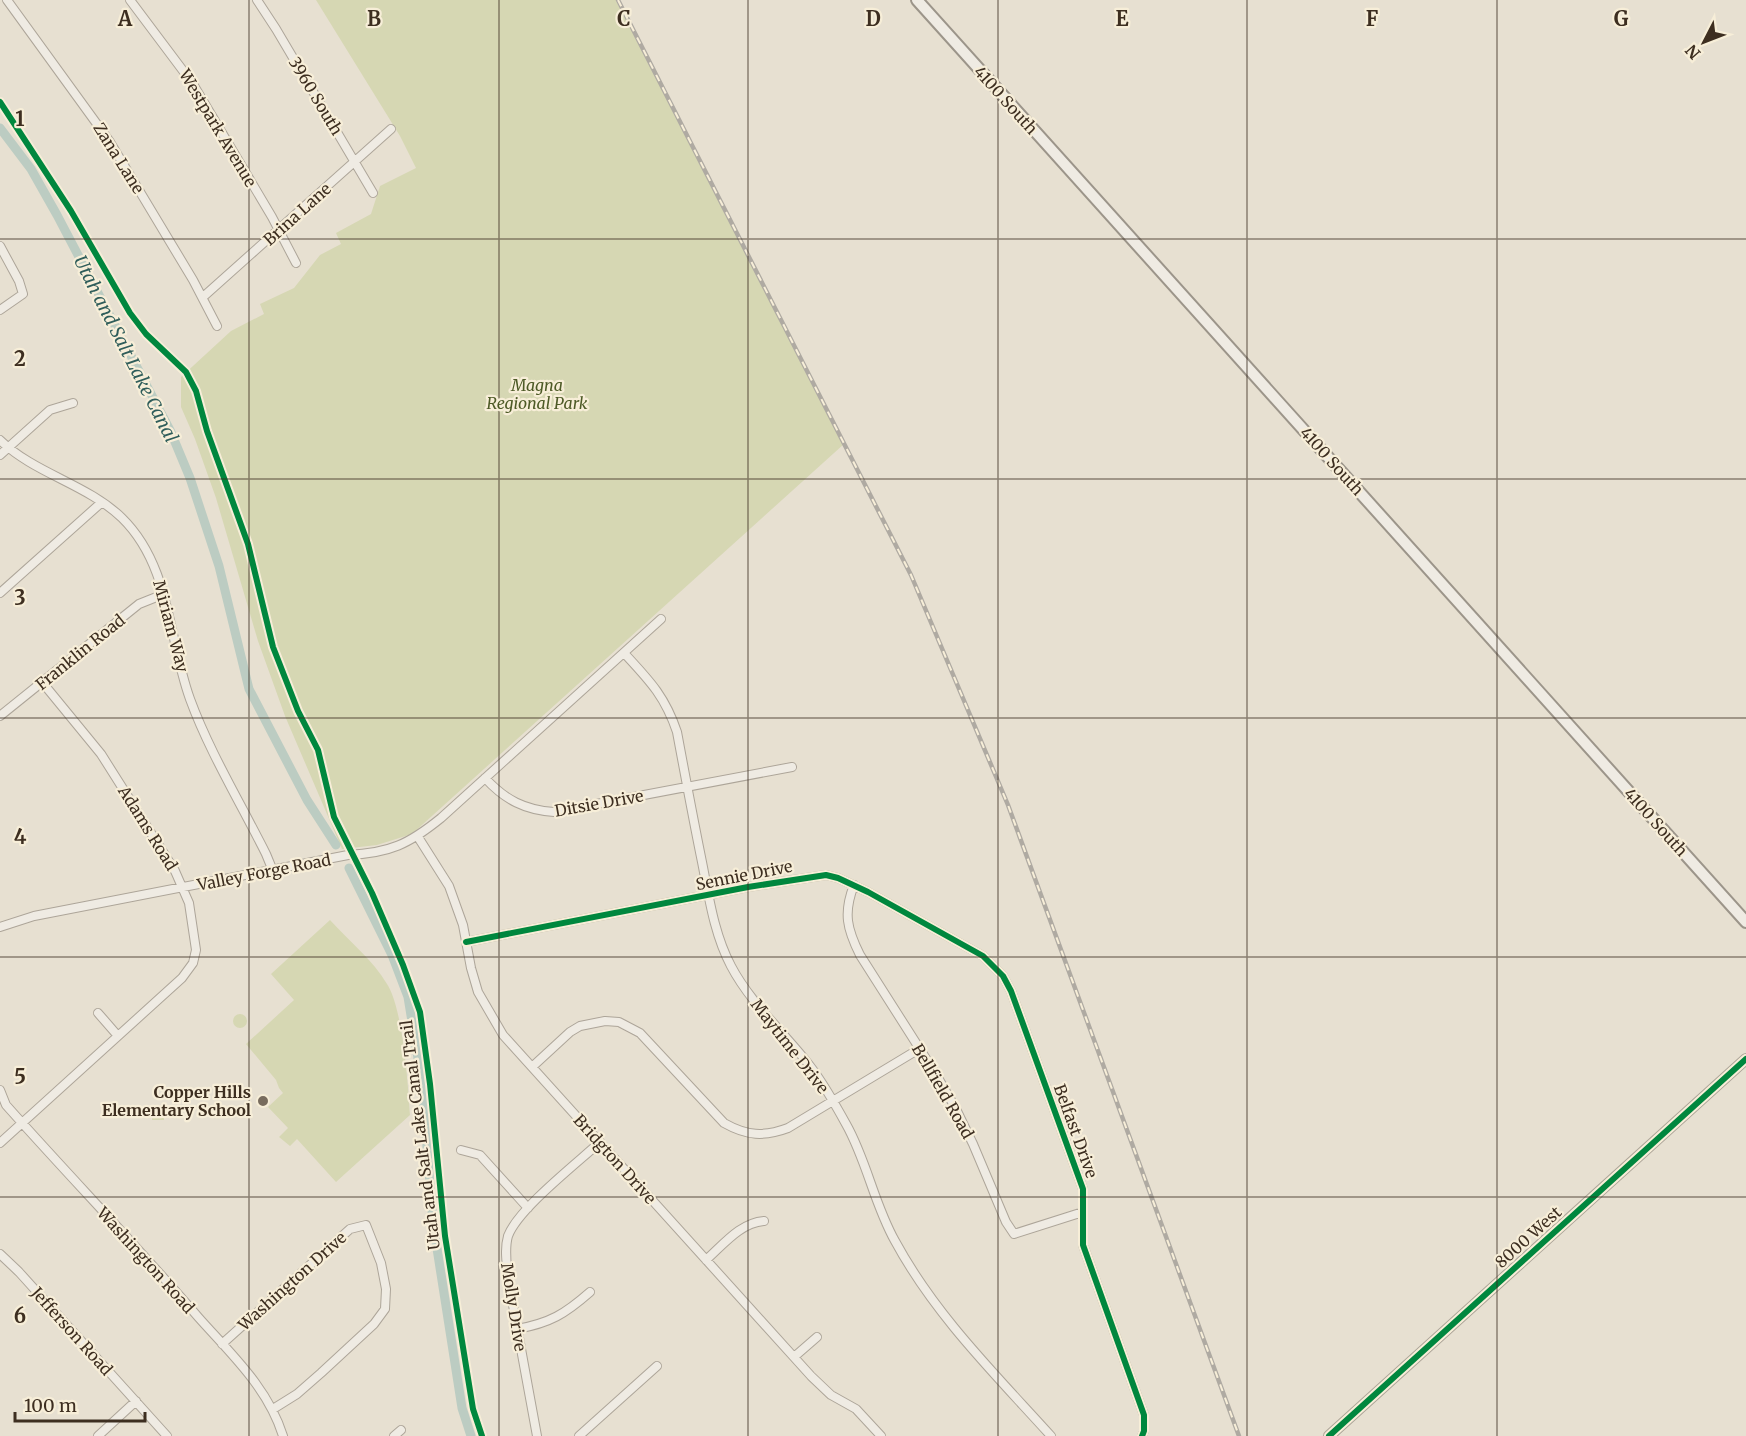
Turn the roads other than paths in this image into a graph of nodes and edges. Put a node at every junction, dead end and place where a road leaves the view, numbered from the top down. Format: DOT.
graph roads {
  1 [pos="7,0"];
  2 [pos="130,0"];
  3 [pos="257,0"];
  4 [pos="916,0"];
  5 [pos="391,129"];
  6 [pos="355,161"];
  7 [pos="373,193"];
  8 [pos="279,230"];
  9 [pos="0,246"];
  10 [pos="296,263"];
  11 [pos="203,297"];
  12 [pos="0,310"];
  13 [pos="217,326"];
  14 [pos="73,403"];
  15 [pos="0,440"];
  16 [pos="8,448"];
  17 [pos="0,455"];
  18 [pos="102,502"];
  19 [pos="0,594"];
  20 [pos="164,594"];
  21 [pos="661,619"];
  22 [pos="624,653"];
  23 [pos="42,682"];
  24 [pos="0,717"];
  25 [pos="792,767"];
  26 [pos="485,778"];
  27 [pos="687,787"];
  28 [pos="418,837"];
  29 [pos="273,871"];
  30 [pos="854,885"];
  31 [pos="183,888"];
  32 [pos="708,895"];
  33 [pos="1746,922"];
  34 [pos="0,927"];
  35 [pos="466,942"];
  36 [pos="1003,976"];
  37 [pos="98,1013"];
  38 [pos="118,1036"];
  39 [pos="919,1049"];
  40 [pos="1746,1059"];
  41 [pos="532,1067"];
  42 [pos="0,1090"];
  43 [pos="833,1101"];
  44 [pos="22,1123"];
  45 [pos="600,1142"];
  46 [pos="0,1143"];
  47 [pos="461,1149"];
  48 [pos="528,1208"];
  49 [pos="1083,1212"];
  50 [pos="764,1221"];
  51 [pos="2,1259"];
  52 [pos="706,1260"];
  53 [pos="590,1292"];
  54 [pos="517,1329"];
  55 [pos="817,1337"];
  56 [pos="222,1344"];
  57 [pos="794,1357"];
  58 [pos="657,1366"];
  59 [pos="136,1401"];
  60 [pos="273,1409"];
  61 [pos="401,1430"];
  62 [pos="98,1436"];
  63 [pos="167,1436"];
  64 [pos="283,1436"];
  65 [pos="394,1436"];
  66 [pos="537,1436"];
  67 [pos="579,1436"];
  68 [pos="881,1436"];
  69 [pos="1051,1436"];
  70 [pos="1142,1436"];
  71 [pos="1329,1436"];
  1 -- 11 [label="street, Zana Lane"];
  2 -- 8 [label="street, Westpark Avenue"];
  3 -- 6 [label="street, 3960 South"];
  4 -- 33 [label="main road, 4100 South"];
  5 -- 6 [label="street, Brina Lane"];
  6 -- 7 [label="street, 3960 South"];
  6 -- 8 [label="street, Brina Lane"];
  8 -- 10 [label="street, Westpark Avenue"];
  8 -- 11 [label="street, Brina Lane"];
  9 -- 12 [label="street"];
  11 -- 13 [label="street, Zana Lane"];
  14 -- 16 [label="street"];
  15 -- 16 [label="street, Miriam Way"];
  16 -- 17 [label="street"];
  16 -- 18 [label="street, Miriam Way"];
  18 -- 19 [label="street"];
  18 -- 20 [label="street, Miriam Way"];
  20 -- 23 [label="street, Franklin Road"];
  20 -- 29 [label="street, Miriam Way"];
  21 -- 22 [label="street, Valley Forge Road"];
  22 -- 26 [label="street, Valley Forge Road"];
  22 -- 27 [label="street, Maytime Drive"];
  23 -- 24 [label="street, Franklin Road"];
  23 -- 31 [label="street, Adams Road"];
  25 -- 27 [label="street, Ditsie Drive"];
  26 -- 27 [label="street, Ditsie Drive"];
  26 -- 28 [label="street, Valley Forge Road"];
  27 -- 32 [label="street, Maytime Drive"];
  28 -- 29 [label="street, Valley Forge Road"];
  28 -- 35 [label="street, Bridgton Drive"];
  29 -- 31 [label="street, Valley Forge Road"];
  30 -- 32 [label="street, Sennie Drive"];
  30 -- 36 [label="street, Sennie Drive"];
  30 -- 39 [label="street, Bellfield Road"];
  31 -- 34 [label="street, Valley Forge Road"];
  31 -- 38 [label="street, Adams Road"];
  32 -- 35 [label="street, Sennie Drive"];
  32 -- 43 [label="street, Maytime Drive"];
  35 -- 41 [label="street, Bridgton Drive"];
  36 -- 49 [label="street, Belfast Drive"];
  37 -- 38 [label="street"];
  38 -- 44 [label="street, Adams Road"];
  39 -- 43 [label="street"];
  39 -- 49 [label="street, Bellfield Road"];
  40 -- 71 [label="street, 8000 West"];
  41 -- 43 [label="street"];
  41 -- 45 [label="street, Bridgton Drive"];
  42 -- 44 [label="street, Washington Road"];
  43 -- 69 [label="street, Maytime Drive"];
  44 -- 46 [label="street, Adams Road"];
  44 -- 56 [label="street, Washington Road"];
  45 -- 48 [label="street, Molly Drive"];
  45 -- 52 [label="street, Bridgton Drive"];
  47 -- 48 [label="street"];
  48 -- 54 [label="street, Molly Drive"];
  49 -- 70 [label="street, Belfast Drive"];
  50 -- 52 [label="street"];
  51 -- 59 [label="street, Jefferson Road"];
  52 -- 57 [label="street, Bridgton Drive"];
  53 -- 54 [label="street"];
  54 -- 66 [label="street, Molly Drive"];
  55 -- 57 [label="street"];
  56 -- 60 [label="street, Washington Road"];
  56 -- 60 [label="street, Washington Drive"];
  57 -- 68 [label="street, Bridgton Drive"];
  58 -- 67 [label="street"];
  59 -- 62 [label="street"];
  59 -- 63 [label="street, Jefferson Road"];
  60 -- 64 [label="street, Washington Road"];
  61 -- 65 [label="street"];
}
